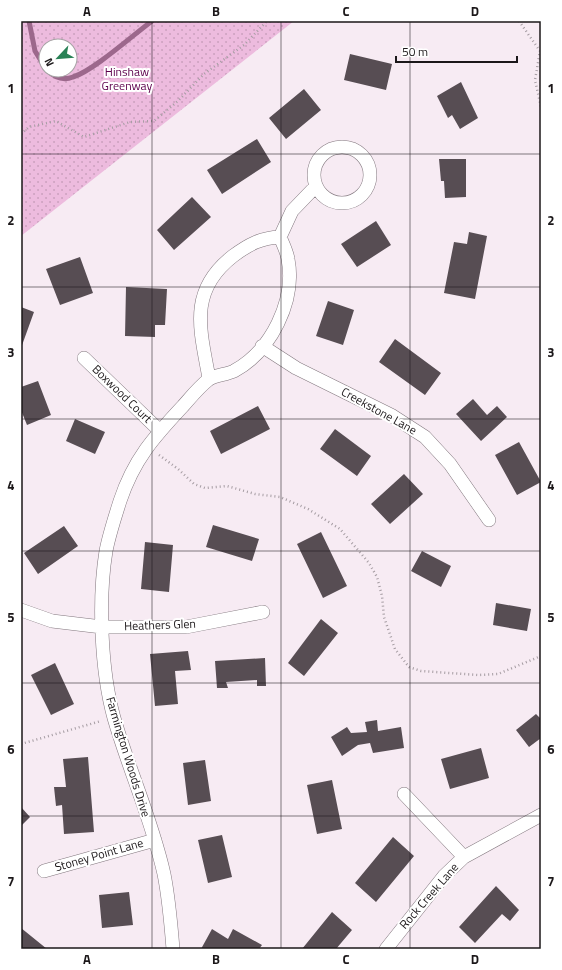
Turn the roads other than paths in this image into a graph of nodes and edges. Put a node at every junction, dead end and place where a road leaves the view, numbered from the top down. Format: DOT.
graph roads {
  1 [pos="316,186"];
  2 [pos="280,237"];
  3 [pos="262,346"];
  4 [pos="84,358"];
  5 [pos="209,378"];
  6 [pos="160,431"];
  7 [pos="489,520"];
  8 [pos="21,610"];
  9 [pos="263,612"];
  10 [pos="102,627"];
  11 [pos="404,794"];
  12 [pos="541,815"];
  13 [pos="155,840"];
  14 [pos="464,857"];
  15 [pos="44,871"];
  16 [pos="173,949"];
  17 [pos="386,949"];
  1 -- 1 [label="street"];
  1 -- 2 [label="street"];
  2 -- 3 [label="street"];
  2 -- 5 [label="street"];
  3 -- 5 [label="street"];
  3 -- 7 [label="street, Creekstone Lane"];
  4 -- 6 [label="street, Boxwood Court"];
  5 -- 6 [label="street, Farmington Woods Drive"];
  6 -- 10 [label="street, Farmington Woods Drive"];
  8 -- 10 [label="street, Heathers Glen"];
  9 -- 10 [label="street, Heathers Glen"];
  10 -- 13 [label="street, Farmington Woods Drive"];
  11 -- 14 [label="street"];
  12 -- 14 [label="street, Rock Creek Lane"];
  13 -- 15 [label="street, Stoney Point Lane"];
  13 -- 16 [label="street, Farmington Woods Drive"];
  14 -- 17 [label="street, Rock Creek Lane"];
}
